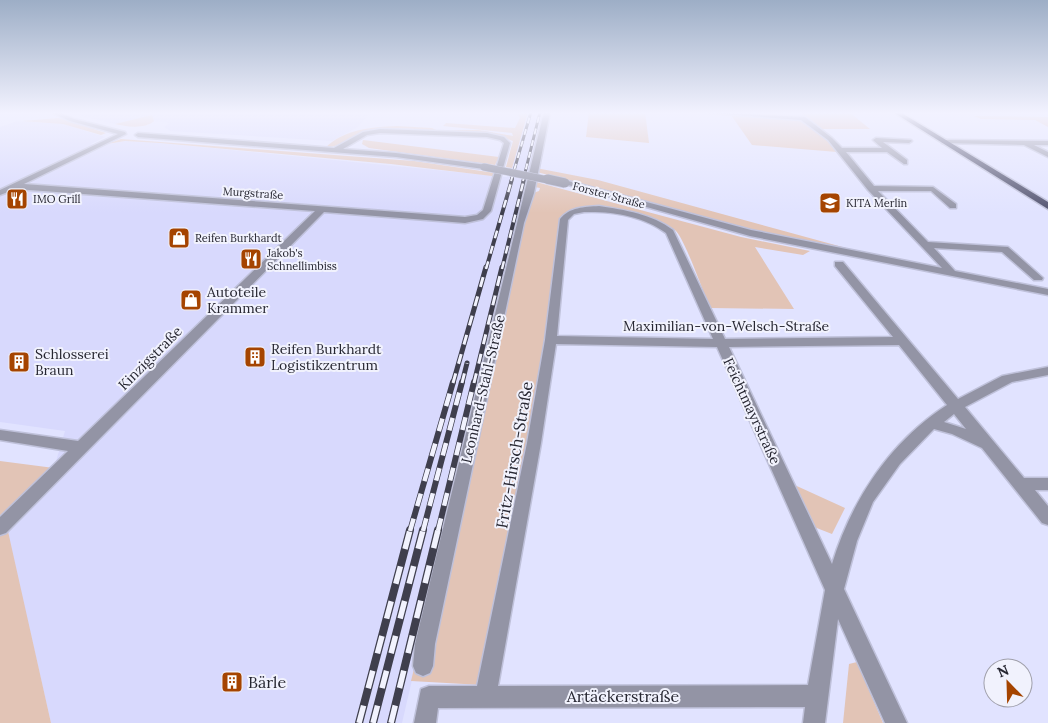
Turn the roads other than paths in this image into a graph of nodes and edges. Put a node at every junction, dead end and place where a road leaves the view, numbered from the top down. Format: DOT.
graph roads {
  1 [pos="96,146"];
  2 [pos="280,146"];
  3 [pos="345,146"];
  4 [pos="351,146"];
  5 [pos="363,146"];
  6 [pos="507,146"];
  7 [pos="538,146"];
  8 [pos="836,146"];
  9 [pos="883,146"];
  10 [pos="950,146"];
  11 [pos="1029,146"];
  12 [pos="336,150"];
  13 [pos="840,150"];
  14 [pos="889,150"];
  15 [pos="345,151"];
  16 [pos="373,153"];
  17 [pos="1048,155"];
  18 [pos="904,162"];
  19 [pos="14,186"];
  20 [pos="871,188"];
  21 [pos="0,193"];
  22 [pos="952,206"];
  23 [pos="1048,206"];
  24 [pos="321,210"];
  25 [pos="670,232"];
  26 [pos="926,245"];
  27 [pos="839,264"];
  28 [pos="952,273"];
  29 [pos="1038,278"];
  30 [pos="1019,286"];
  31 [pos="1048,292"];
  32 [pos="1048,300"];
  33 [pos="551,340"];
  34 [pos="900,341"];
  35 [pos="721,343"];
  36 [pos="1048,371"];
  37 [pos="956,405"];
  38 [pos="930,423"];
  39 [pos="0,435"];
  40 [pos="988,445"];
  41 [pos="82,447"];
  42 [pos="1021,484"];
  43 [pos="1048,484"];
  44 [pos="1048,518"];
  45 [pos="0,528"];
  46 [pos="835,589"];
  47 [pos="423,666"];
  48 [pos="487,695"];
  49 [pos="817,696"];
  50 [pos="425,723"];
  51 [pos="814,723"];
  52 [pos="896,723"];
  1 -- 19 [label="street"];
  2 -- 12 [label="street, Forster Straße"];
  3 -- 12 [label="street"];
  4 -- 15 [label="street"];
  5 -- 16 [label="street"];
  6 -- 24 [label="street, Murgstraße"];
  7 -- 47 [label="street, Leonhard-Stahl-Straße"];
  8 -- 13 [label="street"];
  9 -- 14 [label="street"];
  10 -- 23 [label="main road"];
  11 -- 17 [label="street"];
  12 -- 15 [label="street, Forster Straße"];
  13 -- 14 [label="street"];
  13 -- 20 [label="street"];
  14 -- 18 [label="street"];
  15 -- 16 [label="street, Forster Straße"];
  16 -- 28 [label="street, Forster Straße, bridge"];
  19 -- 21 [label="street"];
  19 -- 24 [label="street, Murgstraße"];
  20 -- 22 [label="street"];
  20 -- 26 [label="street"];
  24 -- 41 [label="street, Kinzigstraße"];
  25 -- 33 [label="street, Fritz-Hirsch-Straße"];
  25 -- 35 [label="street, Feichtmayrstraße"];
  26 -- 28 [label="street"];
  26 -- 29 [label="street"];
  27 -- 34 [label="street"];
  28 -- 30 [label="street, Forster Straße"];
  30 -- 31 [label="street, Forster Straße"];
  30 -- 32 [label="street"];
  33 -- 35 [label="street, Maximilian-von-Welsch-Straße"];
  33 -- 48 [label="street, Fritz-Hirsch-Straße"];
  34 -- 35 [label="street, Maximilian-von-Welsch-Straße"];
  34 -- 37 [label="street"];
  35 -- 46 [label="street, Feichtmayrstraße"];
  36 -- 37 [label="street"];
  37 -- 38 [label="street"];
  37 -- 40 [label="street"];
  38 -- 40 [label="street"];
  38 -- 46 [label="street"];
  39 -- 41 [label="street"];
  40 -- 42 [label="street"];
  41 -- 45 [label="street, Kinzigstraße"];
  42 -- 43 [label="street"];
  42 -- 44 [label="street"];
  46 -- 49 [label="street"];
  46 -- 52 [label="street, Feichtmayrstraße"];
  48 -- 49 [label="street, Artäckerstraße"];
  48 -- 50 [label="street, Artäckerstraße"];
  49 -- 51 [label="street"];
}
